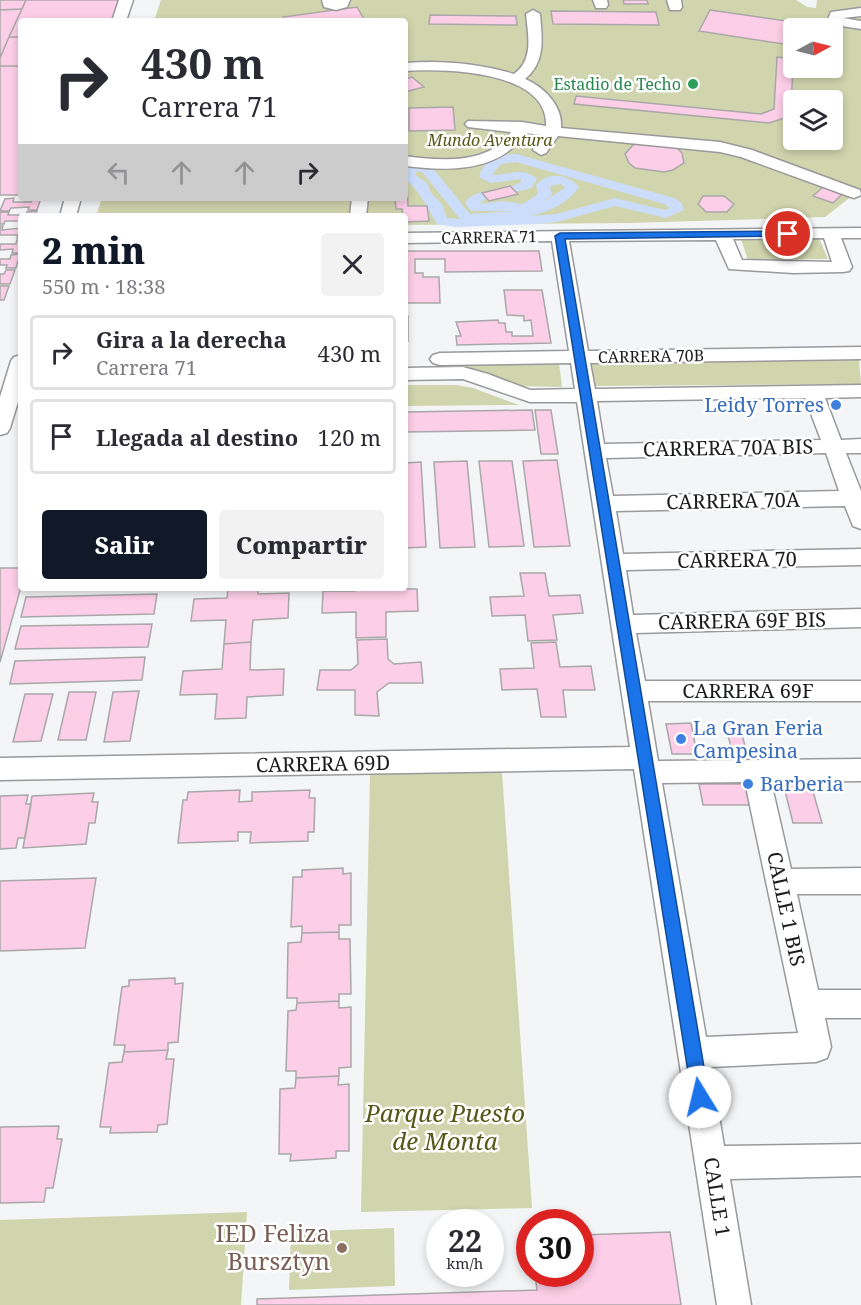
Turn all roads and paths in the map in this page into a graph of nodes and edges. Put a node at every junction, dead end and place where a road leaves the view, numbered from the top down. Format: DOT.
graph roads {
  1 [pos="126,0"];
  2 [pos="137,0"];
  3 [pos="329,0"];
  4 [pos="343,0"];
  5 [pos="861,12"];
  6 [pos="533,14"];
  7 [pos="120,18"];
  8 [pos="131,18"];
  9 [pos="861,25"];
  10 [pos="408,67"];
  11 [pos="514,80"];
  12 [pos="473,123"];
  13 [pos="522,127"];
  14 [pos="554,129"];
  15 [pos="541,150"];
  16 [pos="408,161"];
  17 [pos="854,193"];
  18 [pos="861,233"];
  19 [pos="831,234"];
  20 [pos="723,235"];
  21 [pos="560,236"];
  22 [pos="408,238"];
  23 [pos="861,353"];
  24 [pos="580,357"];
  25 [pos="408,360"];
  26 [pos="0,364"];
  27 [pos="16,371"];
  28 [pos="408,374"];
  29 [pos="861,391"];
  30 [pos="813,392"];
  31 [pos="587,395"];
  32 [pos="0,428"];
  33 [pos="832,446"];
  34 [pos="861,446"];
  35 [pos="596,451"];
  36 [pos="857,499"];
  37 [pos="604,504"];
  38 [pos="861,521"];
  39 [pos="861,557"];
  40 [pos="614,562"];
  41 [pos="861,618"];
  42 [pos="624,624"];
  43 [pos="635,691"];
  44 [pos="861,691"];
  45 [pos="647,765"];
  46 [pos="0,769"];
  47 [pos="861,770"];
  48 [pos="756,771"];
  49 [pos="780,882"];
  50 [pos="861,882"];
  51 [pos="807,1004"];
  52 [pos="861,1004"];
  53 [pos="693,1053"];
  54 [pos="861,1160"];
  55 [pos="711,1163"];
  56 [pos="734,1305"];
  1 -- 7 [label="street"];
  2 -- 8 [label="street"];
  3 -- 4 [label="street"];
  5 -- 9 [label="street"];
  6 -- 11 [label="street"];
  10 -- 11 [label="street"];
  11 -- 14 [label="street"];
  12 -- 13 [label="street"];
  13 -- 14 [label="street"];
  13 -- 16 [label="street"];
  14 -- 15 [label="street"];
  14 -- 17 [label="street"];
  18 -- 19 [label="street, CARRERA 71"];
  19 -- 20 [label="street, CARRERA 71"];
  19 -- 20 [label="street"];
  20 -- 21 [label="street, CARRERA 71"];
  21 -- 22 [label="street, CARRERA 71"];
  21 -- 24 [label="street, CALLE 1"];
  23 -- 24 [label="street, CARRERA 70B"];
  24 -- 25 [label="street, CARRERA 70B"];
  24 -- 31 [label="street, CALLE 1"];
  26 -- 27 [label="street"];
  27 -- 32 [label="street"];
  28 -- 31 [label="street, CARRERA 70B"];
  29 -- 30 [label="street, CARRERA 70B"];
  30 -- 31 [label="street, CARRERA 70B"];
  30 -- 33 [label="street"];
  31 -- 35 [label="street, CALLE 1"];
  33 -- 34 [label="street, CARRERA 70A BIS"];
  33 -- 35 [label="street, CARRERA 70A BIS"];
  33 -- 36 [label="street"];
  35 -- 37 [label="street, CALLE 1"];
  36 -- 37 [label="street, CARRERA 70A"];
  36 -- 38 [label="street"];
  37 -- 40 [label="street, CALLE 1"];
  39 -- 40 [label="street, CARRERA 70"];
  40 -- 42 [label="street, CALLE 1"];
  41 -- 42 [label="street, CARRERA 69F BIS"];
  42 -- 43 [label="street, CALLE 1"];
  43 -- 44 [label="street, CARRERA 69F"];
  43 -- 45 [label="street, CALLE 1"];
  45 -- 46 [label="street, CARRERA 69D"];
  45 -- 48 [label="street, CARRERA 69D"];
  45 -- 53 [label="street, CALLE 1"];
  47 -- 48 [label="street, CARRERA 69D"];
  48 -- 49 [label="street, CALLE 1 BIS"];
  49 -- 50 [label="street"];
  49 -- 51 [label="street, CALLE 1 BIS"];
  51 -- 52 [label="street"];
  51 -- 53 [label="street, CALLE 1 BIS"];
  53 -- 55 [label="street, CALLE 1"];
  54 -- 55 [label="street"];
  55 -- 56 [label="street, CALLE 1"];
}
